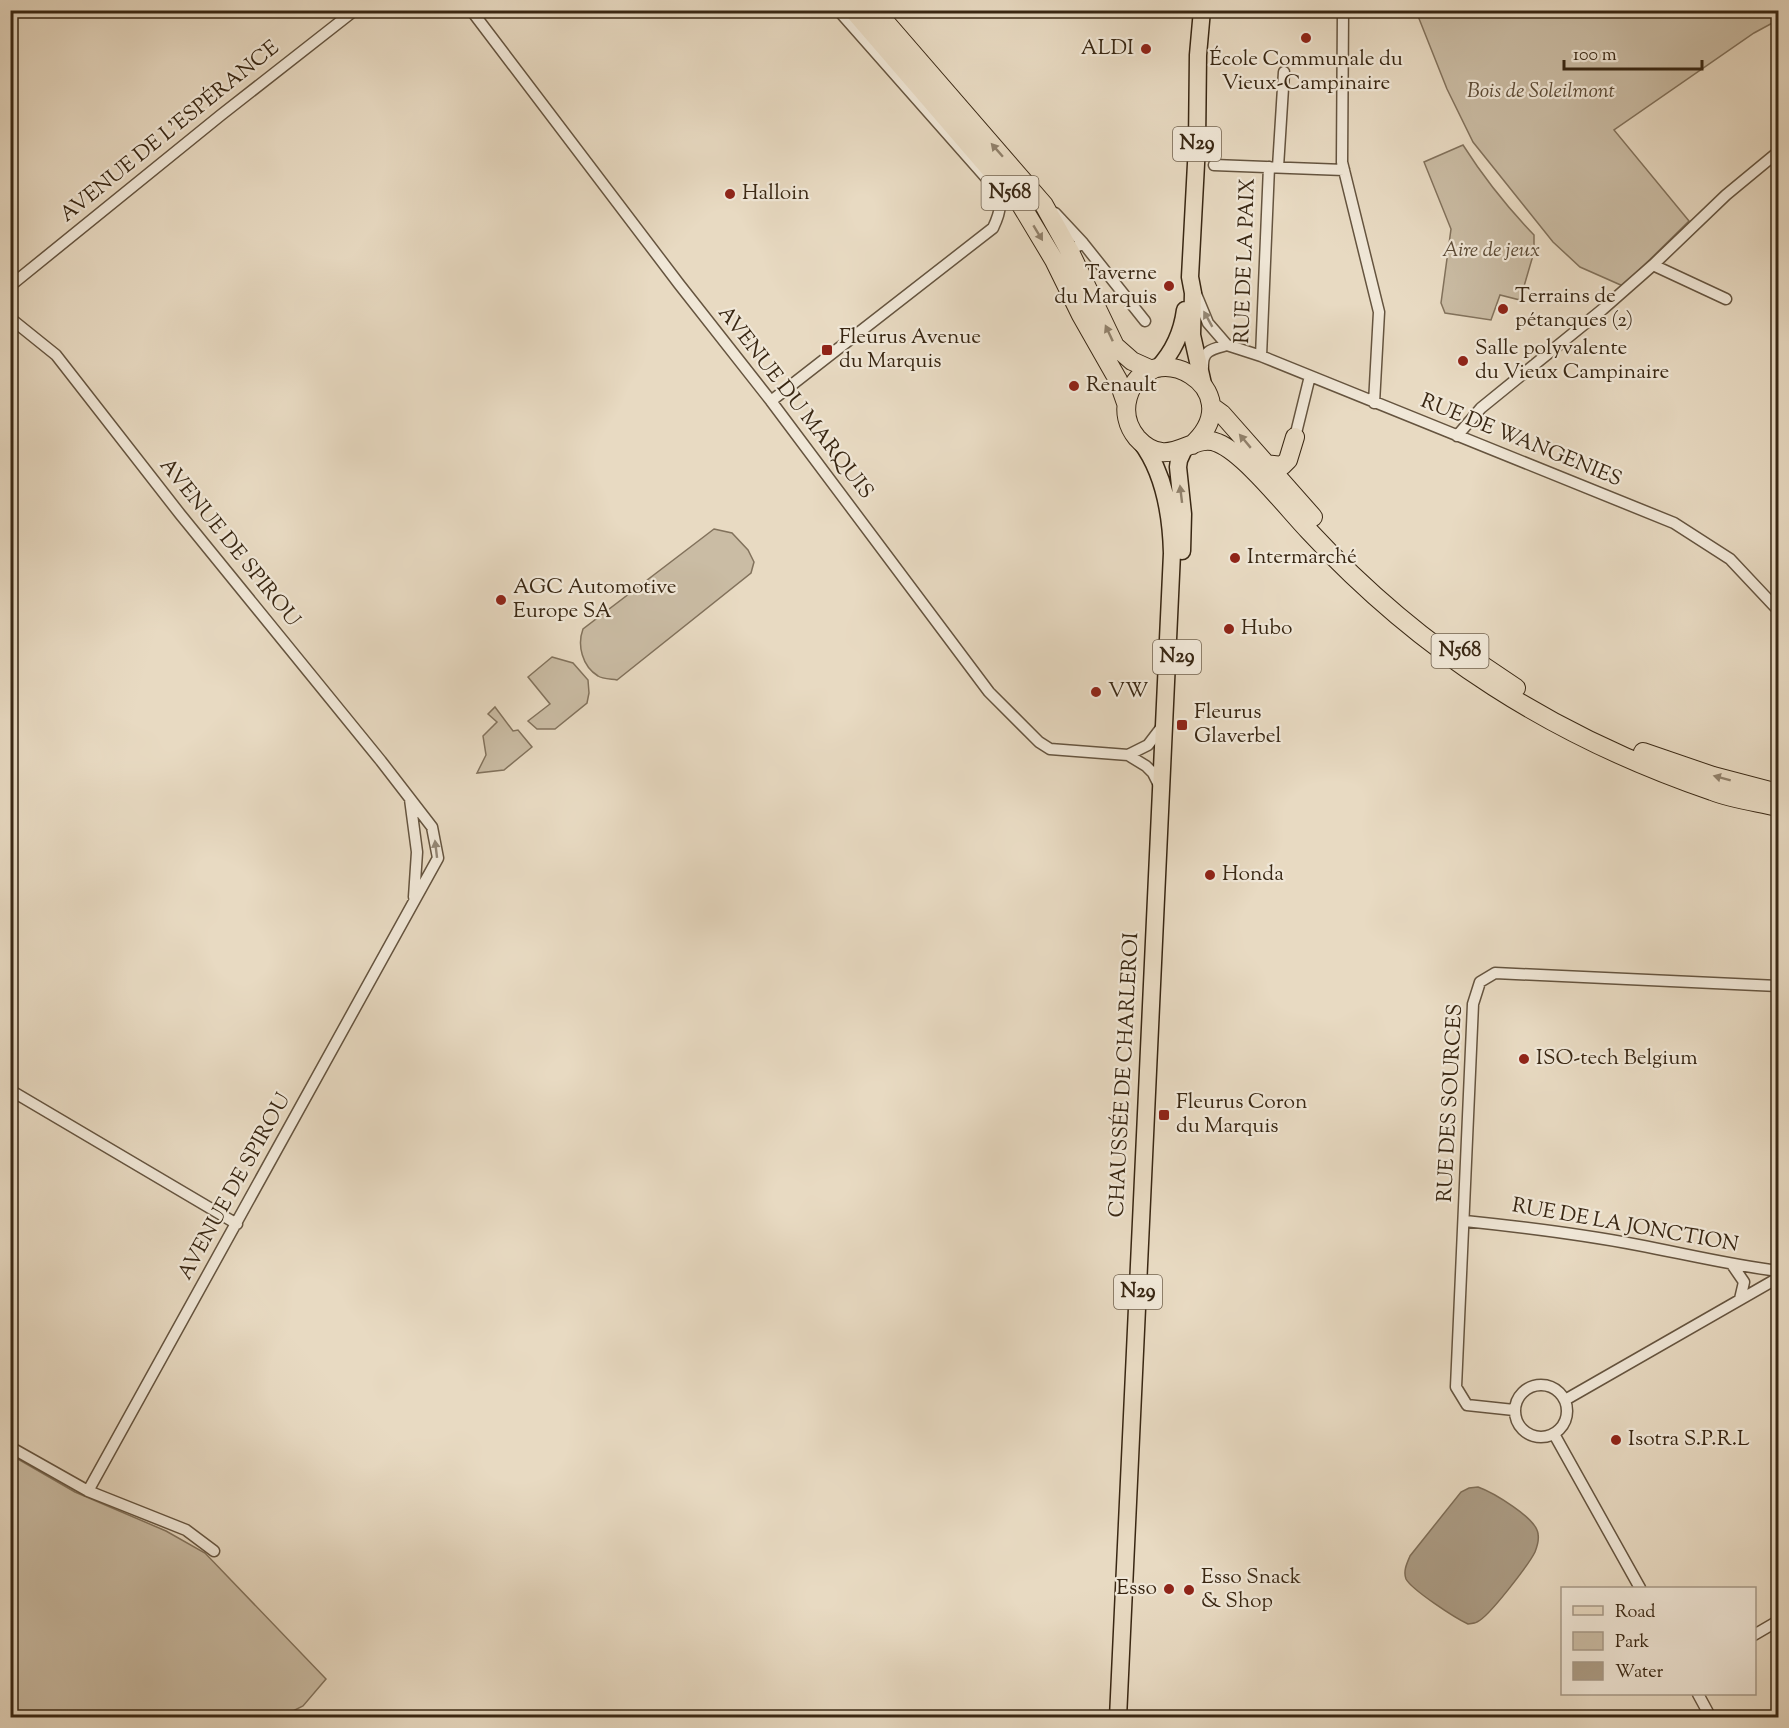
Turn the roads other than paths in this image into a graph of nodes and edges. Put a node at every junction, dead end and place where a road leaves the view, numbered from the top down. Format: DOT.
graph roads {
  1 [pos="355,10"];
  2 [pos="471,10"];
  3 [pos="838,10"];
  4 [pos="853,10"];
  5 [pos="875,10"];
  6 [pos="1202,10"];
  7 [pos="1342,10"];
  8 [pos="1284,72"];
  9 [pos="1779,152"];
  10 [pos="1214,165"];
  11 [pos="1274,167"];
  12 [pos="1344,170"];
  13 [pos="1076,247"];
  14 [pos="1653,265"];
  15 [pos="1191,285"];
  16 [pos="10,286"];
  17 [pos="10,297"];
  18 [pos="1726,299"];
  19 [pos="10,310"];
  20 [pos="10,318"];
  21 [pos="1145,321"];
  22 [pos="1227,345"];
  23 [pos="1261,356"];
  24 [pos="1155,369"];
  25 [pos="1310,376"];
  26 [pos="1203,384"];
  27 [pos="771,401"];
  28 [pos="1126,403"];
  29 [pos="1374,403"];
  30 [pos="1211,406"];
  31 [pos="1457,436"];
  32 [pos="1295,438"];
  33 [pos="1141,442"];
  34 [pos="1188,447"];
  35 [pos="1265,464"];
  36 [pos="1779,610"];
  37 [pos="1165,717"];
  38 [pos="1128,755"];
  39 [pos="1161,791"];
  40 [pos="1779,793"];
  41 [pos="410,799"];
  42 [pos="1779,807"];
  43 [pos="1162,867"];
  44 [pos="414,901"];
  45 [pos="1779,986"];
  46 [pos="10,1090"];
  47 [pos="1465,1221"];
  48 [pos="237,1224"];
  49 [pos="1733,1266"];
  50 [pos="1779,1271"];
  51 [pos="1779,1278"];
  52 [pos="1740,1299"];
  53 [pos="1565,1400"];
  54 [pos="1514,1410"];
  55 [pos="1554,1434"];
  56 [pos="10,1447"];
  57 [pos="1135,1468"];
  58 [pos="88,1491"];
  59 [pos="214,1551"];
  60 [pos="1639,1587"];
  61 [pos="1779,1622"];
  62 [pos="1756,1634"];
  63 [pos="1699,1695"];
  64 [pos="1118,1718"];
  65 [pos="1128,1718"];
  66 [pos="1711,1718"];
  1 -- 16 [label="street, AVENUE DE L'ESPÉRANCE"];
  2 -- 27 [label="street, AVENUE DU MARQUIS"];
  3 -- 27 [label="street"];
  4 -- 28 [label="highway, N568, one-way"];
  13 -- 5 [label="highway, N568, one-way"];
  6 -- 15 [label="main road, N29"];
  7 -- 12 [label="street"];
  8 -- 11 [label="street, RUE DE LA PAIX"];
  9 -- 14 [label="street"];
  10 -- 11 [label="street"];
  11 -- 12 [label="street"];
  11 -- 23 [label="street, RUE DE LA PAIX"];
  12 -- 29 [label="street"];
  13 -- 21 [label="street"];
  24 -- 13 [label="highway, N568, one-way"];
  14 -- 18 [label="street"];
  14 -- 31 [label="street"];
  22 -- 15 [label="street, one-way"];
  15 -- 24 [label="main road, N29"];
  15 -- 26 [label="main road, N29"];
  17 -- 19 [label="street"];
  20 -- 41 [label="street, AVENUE DE SPIROU"];
  22 -- 23 [label="street, RUE DE WANGENIES"];
  22 -- 26 [label="street"];
  23 -- 25 [label="street, RUE DE WANGENIES"];
  24 -- 26 [label="highway"];
  24 -- 28 [label="highway"];
  25 -- 29 [label="street, RUE DE WANGENIES"];
  25 -- 32 [label="street"];
  26 -- 30 [label="highway"];
  27 -- 38 [label="street, AVENUE DU MARQUIS"];
  28 -- 33 [label="highway"];
  29 -- 31 [label="street, RUE DE WANGENIES"];
  30 -- 34 [label="highway"];
  35 -- 30 [label="highway, N568, one-way"];
  31 -- 36 [label="street, RUE DE WANGENIES"];
  32 -- 35 [label="highway"];
  33 -- 34 [label="highway"];
  33 -- 37 [label="main road, CHAUSSÉE DE CHARLEROI / N29"];
  34 -- 42 [label="highway, N568"];
  43 -- 34 [label="main road, CHAUSSÉE DE CHARLEROI / N29, one-way"];
  40 -- 35 [label="highway, N568, one-way"];
  37 -- 38 [label="street"];
  37 -- 39 [label="main road, CHAUSSÉE DE CHARLEROI / N29"];
  38 -- 39 [label="street"];
  39 -- 43 [label="main road, CHAUSSÉE DE CHARLEROI / N29"];
  41 -- 44 [label="street, AVENUE DE SPIROU"];
  44 -- 41 [label="street, AVENUE DE SPIROU, one-way"];
  43 -- 57 [label="main road, CHAUSSÉE DE CHARLEROI / N29"];
  44 -- 48 [label="street, AVENUE DE SPIROU"];
  45 -- 47 [label="street, RUE DES SOURCES"];
  46 -- 48 [label="street"];
  47 -- 49 [label="street, RUE DE LA JONCTION"];
  47 -- 54 [label="street, RUE DES SOURCES"];
  48 -- 58 [label="street, AVENUE DE SPIROU"];
  49 -- 50 [label="street, RUE DE LA JONCTION"];
  49 -- 52 [label="street"];
  51 -- 52 [label="street"];
  52 -- 53 [label="street"];
  53 -- 54 [label="street"];
  53 -- 55 [label="street"];
  54 -- 55 [label="street"];
  55 -- 60 [label="street"];
  56 -- 58 [label="street"];
  57 -- 64 [label="main road, CHAUSSÉE DE CHARLEROI / N29"];
  57 -- 65 [label="main road, CHAUSSÉE DE CHARLEROI / N29"];
  58 -- 59 [label="street"];
  61 -- 62 [label="street"];
  63 -- 66 [label="street"];
}
